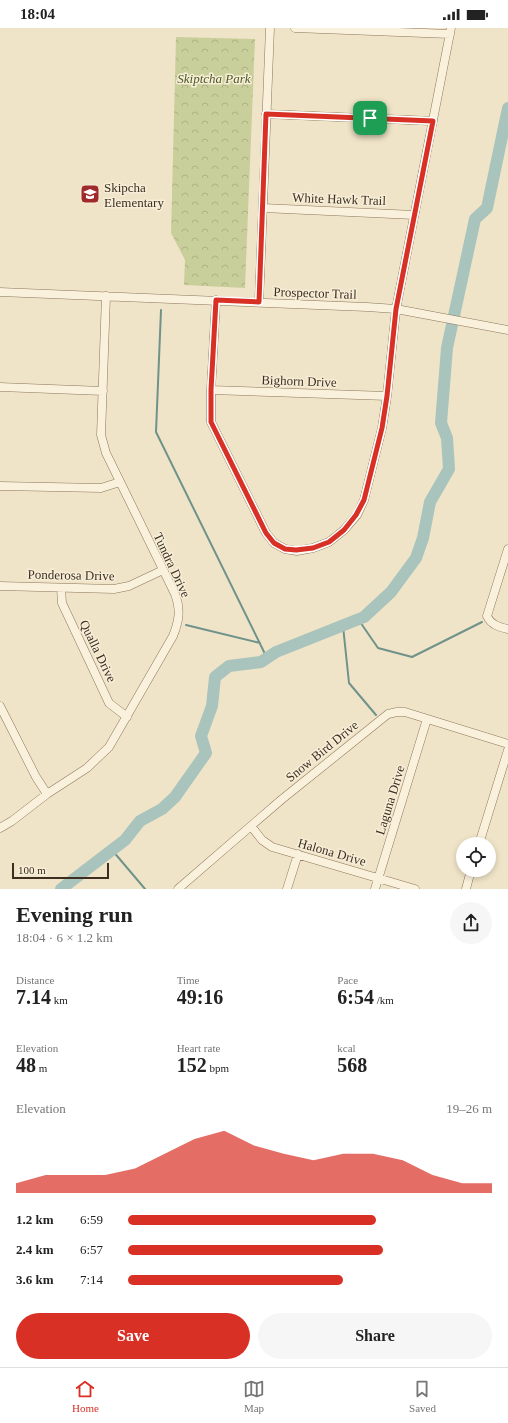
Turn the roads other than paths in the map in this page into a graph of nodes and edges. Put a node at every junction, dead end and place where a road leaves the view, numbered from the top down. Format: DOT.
graph roads {
  1 [pos="270,28"];
  2 [pos="295,28"];
  3 [pos="450,31"];
  4 [pos="266,114"];
  5 [pos="433,121"];
  6 [pos="263,208"];
  7 [pos="414,215"];
  8 [pos="0,292"];
  9 [pos="106,296"];
  10 [pos="216,300"];
  11 [pos="259,302"];
  12 [pos="396,309"];
  13 [pos="508,330"];
  14 [pos="0,387"];
  15 [pos="211,390"];
  16 [pos="103,391"];
  17 [pos="387,396"];
  18 [pos="120,482"];
  19 [pos="0,486"];
  20 [pos="508,549"];
  21 [pos="163,570"];
  22 [pos="0,586"];
  23 [pos="61,588"];
  24 [pos="508,630"];
  25 [pos="0,706"];
  26 [pos="127,717"];
  27 [pos="427,719"];
  28 [pos="508,744"];
  29 [pos="508,750"];
  30 [pos="47,794"];
  31 [pos="251,826"];
  32 [pos="0,828"];
  33 [pos="481,837"];
  34 [pos="298,854"];
  35 [pos="470,877"];
  36 [pos="379,878"];
  37 [pos="178,889"];
  38 [pos="287,889"];
  39 [pos="376,889"];
  40 [pos="415,889"];
  41 [pos="466,889"];
  1 -- 4 [label="street"];
  2 -- 3 [label="street"];
  3 -- 5 [label="street"];
  4 -- 5 [label="street"];
  4 -- 6 [label="street"];
  5 -- 7 [label="street"];
  6 -- 7 [label="street, White Hawk Trail"];
  6 -- 11 [label="street"];
  7 -- 12 [label="street"];
  8 -- 9 [label="street, Prospector Trail"];
  9 -- 10 [label="street, Prospector Trail"];
  9 -- 16 [label="street, Tundra Drive"];
  10 -- 11 [label="street, Prospector Trail"];
  10 -- 15 [label="street"];
  11 -- 12 [label="street, Prospector Trail"];
  12 -- 13 [label="street, Prospector Trail"];
  12 -- 17 [label="street"];
  14 -- 16 [label="street"];
  15 -- 17 [label="street, Bighorn Drive"];
  15 -- 17 [label="street"];
  16 -- 18 [label="street, Tundra Drive"];
  18 -- 19 [label="street"];
  18 -- 21 [label="street, Tundra Drive"];
  20 -- 24 [label="street"];
  21 -- 23 [label="street, Ponderosa Drive"];
  21 -- 26 [label="street, Tundra Drive"];
  22 -- 23 [label="street, Ponderosa Drive"];
  23 -- 26 [label="street, Qualla Drive"];
  25 -- 30 [label="street"];
  26 -- 30 [label="street, Tundra Drive"];
  27 -- 28 [label="street, Snow Bird Drive"];
  27 -- 31 [label="street, Snow Bird Drive"];
  27 -- 36 [label="street, Laguna Drive"];
  29 -- 33 [label="street"];
  30 -- 32 [label="street, Tundra Drive"];
  31 -- 34 [label="street, Halona Drive"];
  31 -- 37 [label="street, Snow Bird Drive"];
  34 -- 36 [label="street, Halona Drive"];
  34 -- 38 [label="street"];
  35 -- 41 [label="street"];
  36 -- 39 [label="street, Laguna Drive"];
  36 -- 40 [label="street, Halona Drive"];
}
